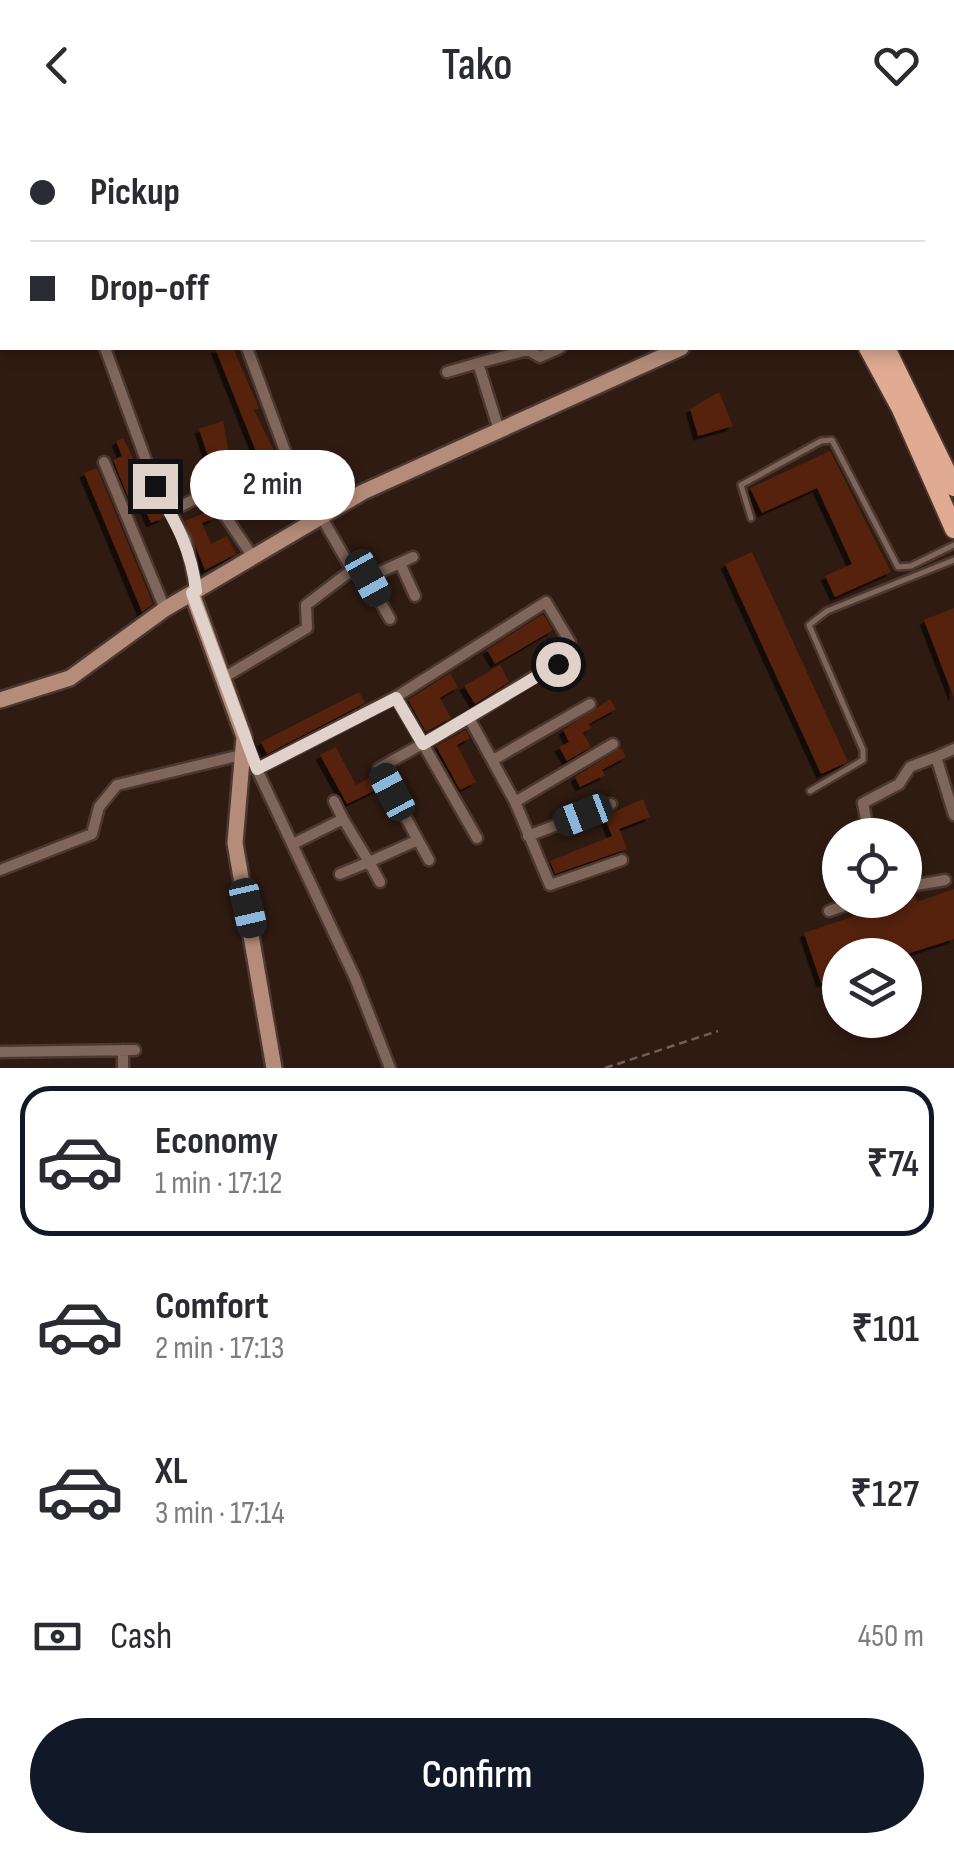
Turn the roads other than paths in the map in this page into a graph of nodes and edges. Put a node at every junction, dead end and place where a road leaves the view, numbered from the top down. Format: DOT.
graph roads {
  1 [pos="106,350"];
  2 [pos="248,350"];
  3 [pos="528,350"];
  4 [pos="528,350"];
  5 [pos="556,350"];
  6 [pos="675,350"];
  7 [pos="869,350"];
  8 [pos="887,350"];
  9 [pos="478,363"];
  10 [pos="446,372"];
  11 [pos="498,427"];
  12 [pos="104,462"];
  13 [pos="954,486"];
  14 [pos="170,512"];
  15 [pos="322,516"];
  16 [pos="751,518"];
  17 [pos="954,529"];
  18 [pos="954,544"];
  19 [pos="413,556"];
  20 [pos="253,557"];
  21 [pos="954,560"];
  22 [pos="400,563"];
  23 [pos="352,570"];
  24 [pos="368,578"];
  25 [pos="194,592"];
  26 [pos="415,596"];
  27 [pos="165,609"];
  28 [pos="390,619"];
  29 [pos="223,678"];
  30 [pos="396,698"];
  31 [pos="0,700"];
  32 [pos="590,704"];
  33 [pos="469,718"];
  34 [pos="423,744"];
  35 [pos="613,744"];
  36 [pos="242,748"];
  37 [pos="954,749"];
  38 [pos="936,757"];
  39 [pos="493,760"];
  40 [pos="257,769"];
  41 [pos="810,792"];
  42 [pos="334,801"];
  43 [pos="515,802"];
  44 [pos="611,804"];
  45 [pos="954,815"];
  46 [pos="866,818"];
  47 [pos="344,819"];
  48 [pos="528,836"];
  49 [pos="478,838"];
  50 [pos="418,840"];
  51 [pos="293,844"];
  52 [pos="429,860"];
  53 [pos="622,860"];
  54 [pos="369,862"];
  55 [pos="0,870"];
  56 [pos="340,874"];
  57 [pos="945,880"];
  58 [pos="380,882"];
  59 [pos="922,884"];
  60 [pos="0,1052"];
  61 [pos="123,1068"];
  62 [pos="274,1068"];
  63 [pos="390,1068"];
  1 -- 14 [label="street"];
  2 -- 15 [label="street"];
  3 -- 5 [label="street"];
  4 -- 9 [label="street"];
  6 -- 11 [label="main road"];
  7 -- 17 [label="main road"];
  8 -- 13 [label="main road"];
  9 -- 10 [label="street"];
  9 -- 11 [label="street"];
  11 -- 15 [label="main road"];
  12 -- 27 [label="street"];
  14 -- 20 [label="street"];
  14 -- 25 [label="street"];
  15 -- 20 [label="main road"];
  15 -- 23 [label="street"];
  16 -- 18 [label="lane"];
  19 -- 22 [label="street"];
  20 -- 25 [label="main road"];
  21 -- 41 [label="lane"];
  22 -- 24 [label="street"];
  22 -- 26 [label="street"];
  23 -- 24 [label="street"];
  23 -- 29 [label="street"];
  24 -- 28 [label="street"];
  25 -- 27 [label="main road"];
  25 -- 29 [label="main road"];
  27 -- 31 [label="main road"];
  29 -- 36 [label="main road"];
  30 -- 33 [label="street"];
  30 -- 34 [label="street"];
  30 -- 40 [label="street"];
  32 -- 39 [label="street"];
  33 -- 34 [label="street"];
  33 -- 39 [label="street"];
  34 -- 49 [label="street"];
  34 -- 50 [label="street"];
  35 -- 43 [label="street"];
  36 -- 40 [label="street"];
  36 -- 55 [label="street"];
  36 -- 62 [label="main road"];
  37 -- 38 [label="street"];
  38 -- 45 [label="street"];
  38 -- 46 [label="street"];
  39 -- 43 [label="street"];
  40 -- 51 [label="street"];
  42 -- 47 [label="street"];
  43 -- 48 [label="street"];
  44 -- 48 [label="street"];
  47 -- 51 [label="street"];
  47 -- 54 [label="street"];
  48 -- 53 [label="street"];
  50 -- 52 [label="street"];
  50 -- 54 [label="street"];
  51 -- 63 [label="street"];
  54 -- 56 [label="street"];
  54 -- 58 [label="street"];
  57 -- 59 [label="street"];
  60 -- 61 [label="street"];
}
